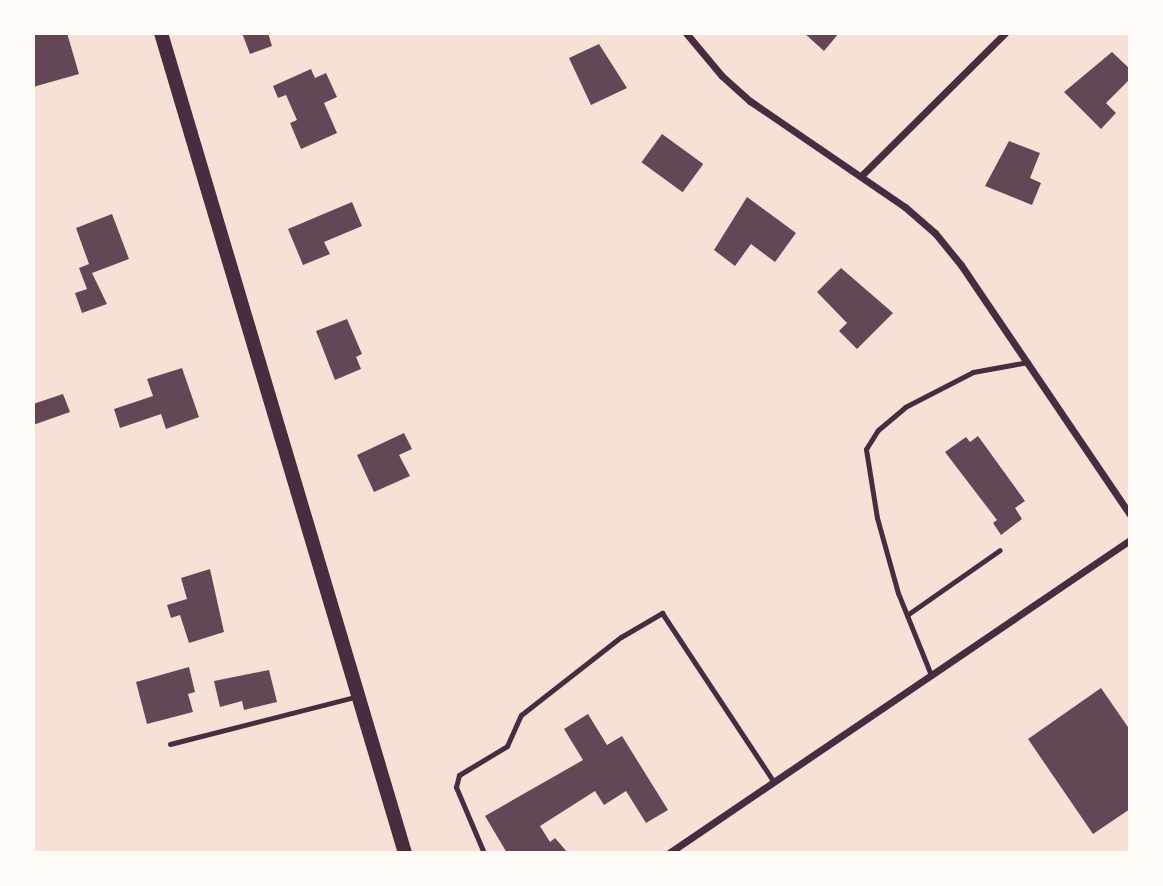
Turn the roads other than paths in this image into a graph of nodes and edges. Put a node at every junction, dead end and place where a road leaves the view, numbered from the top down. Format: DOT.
graph roads {
  1 [pos="161,33"];
  2 [pos="686,33"];
  3 [pos="1004,33"];
  4 [pos="861,176"];
  5 [pos="1028,362"];
  6 [pos="1130,515"];
  7 [pos="1130,540"];
  8 [pos="1000,550"];
  9 [pos="907,615"];
  10 [pos="931,675"];
  11 [pos="358,696"];
  12 [pos="170,744"];
  13 [pos="774,782"];
  14 [pos="405,853"];
  15 [pos="484,853"];
  16 [pos="670,853"];
  1 -- 11 [label="main road"];
  2 -- 4 [label="street"];
  3 -- 4 [label="street"];
  4 -- 5 [label="street"];
  5 -- 6 [label="street"];
  5 -- 9 [label="lane"];
  7 -- 10 [label="street"];
  8 -- 9 [label="lane"];
  9 -- 10 [label="lane"];
  10 -- 13 [label="street"];
  11 -- 12 [label="lane"];
  11 -- 14 [label="main road"];
  13 -- 15 [label="lane"];
  13 -- 16 [label="street"];
}
